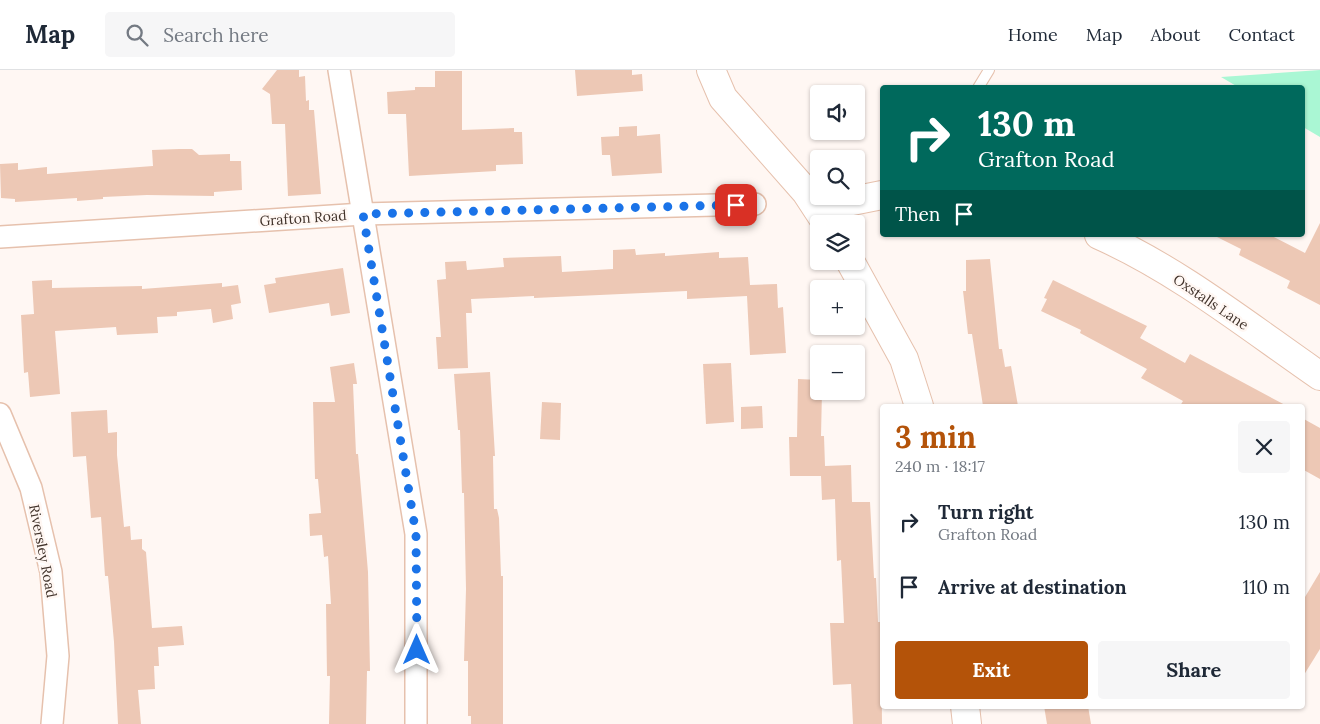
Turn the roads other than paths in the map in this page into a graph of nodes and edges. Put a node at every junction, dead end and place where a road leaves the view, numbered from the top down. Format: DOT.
graph roads {
  1 [pos="339,70"];
  2 [pos="711,70"];
  3 [pos="989,70"];
  4 [pos="980,85"];
  5 [pos="880,196"];
  6 [pos="755,204"];
  7 [pos="363,214"];
  8 [pos="821,215"];
  9 [pos="825,215"];
  10 [pos="0,237"];
  11 [pos="1103,237"];
  12 [pos="855,270"];
  13 [pos="1320,376"];
  14 [pos="918,404"];
  15 [pos="0,414"];
  16 [pos="965,709"];
  17 [pos="52,724"];
  18 [pos="416,724"];
  19 [pos="967,724"];
  1 -- 7 [label="street"];
  2 -- 8 [label="main road"];
  3 -- 4 [label="lane"];
  5 -- 9 [label="main road"];
  6 -- 7 [label="street, Grafton Road"];
  7 -- 10 [label="street, Grafton Road"];
  7 -- 18 [label="street"];
  11 -- 13 [label="main road, Oxstalls Lane"];
  12 -- 14 [label="main road"];
  15 -- 17 [label="street, Riversley Road"];
  16 -- 19 [label="main road"];
}
